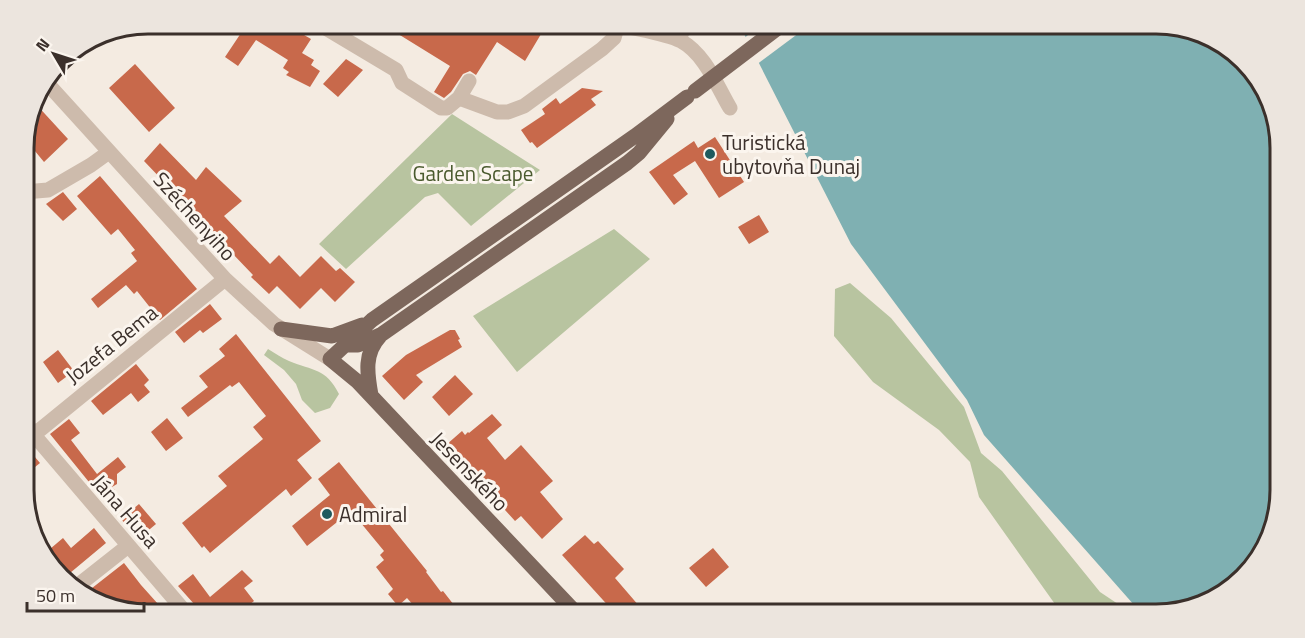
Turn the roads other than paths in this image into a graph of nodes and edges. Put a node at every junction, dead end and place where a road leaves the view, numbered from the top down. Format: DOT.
graph roads {
  1 [pos="336,34"];
  2 [pos="615,34"];
  3 [pos="656,34"];
  4 [pos="681,34"];
  5 [pos="770,34"];
  6 [pos="679,40"];
  7 [pos="469,81"];
  8 [pos="52,88"];
  9 [pos="691,94"];
  10 [pos="459,98"];
  11 [pos="730,108"];
  12 [pos="109,152"];
  13 [pos="35,191"];
  14 [pos="225,279"];
  15 [pos="372,320"];
  16 [pos="281,329"];
  17 [pos="382,334"];
  18 [pos="347,345"];
  19 [pos="330,359"];
  20 [pos="372,396"];
  21 [pos="34,434"];
  22 [pos="34,444"];
  23 [pos="128,546"];
  24 [pos="82,582"];
  25 [pos="178,604"];
  26 [pos="567,604"];
  1 -- 10 [label="street"];
  2 -- 10 [label="street"];
  3 -- 6 [label="street"];
  4 -- 6 [label="street"];
  5 -- 9 [label="main road, bridge"];
  6 -- 11 [label="street"];
  7 -- 10 [label="street"];
  8 -- 12 [label="street, Széchenyiho"];
  9 -- 15 [label="main road"];
  9 -- 17 [label="main road"];
  12 -- 13 [label="street"];
  12 -- 14 [label="street, Széchenyiho"];
  14 -- 16 [label="street, Széchenyiho"];
  14 -- 21 [label="street, Jozefa Bema"];
  15 -- 16 [label="main road"];
  15 -- 18 [label="main road"];
  16 -- 19 [label="street, Széchenyiho"];
  17 -- 18 [label="main road"];
  17 -- 20 [label="main road"];
  18 -- 19 [label="main road"];
  19 -- 20 [label="main road, Jesenského"];
  20 -- 26 [label="main road, Jesenského"];
  22 -- 23 [label="street, Jána Husa"];
  23 -- 24 [label="street"];
  23 -- 25 [label="street, Jána Husa"];
}
